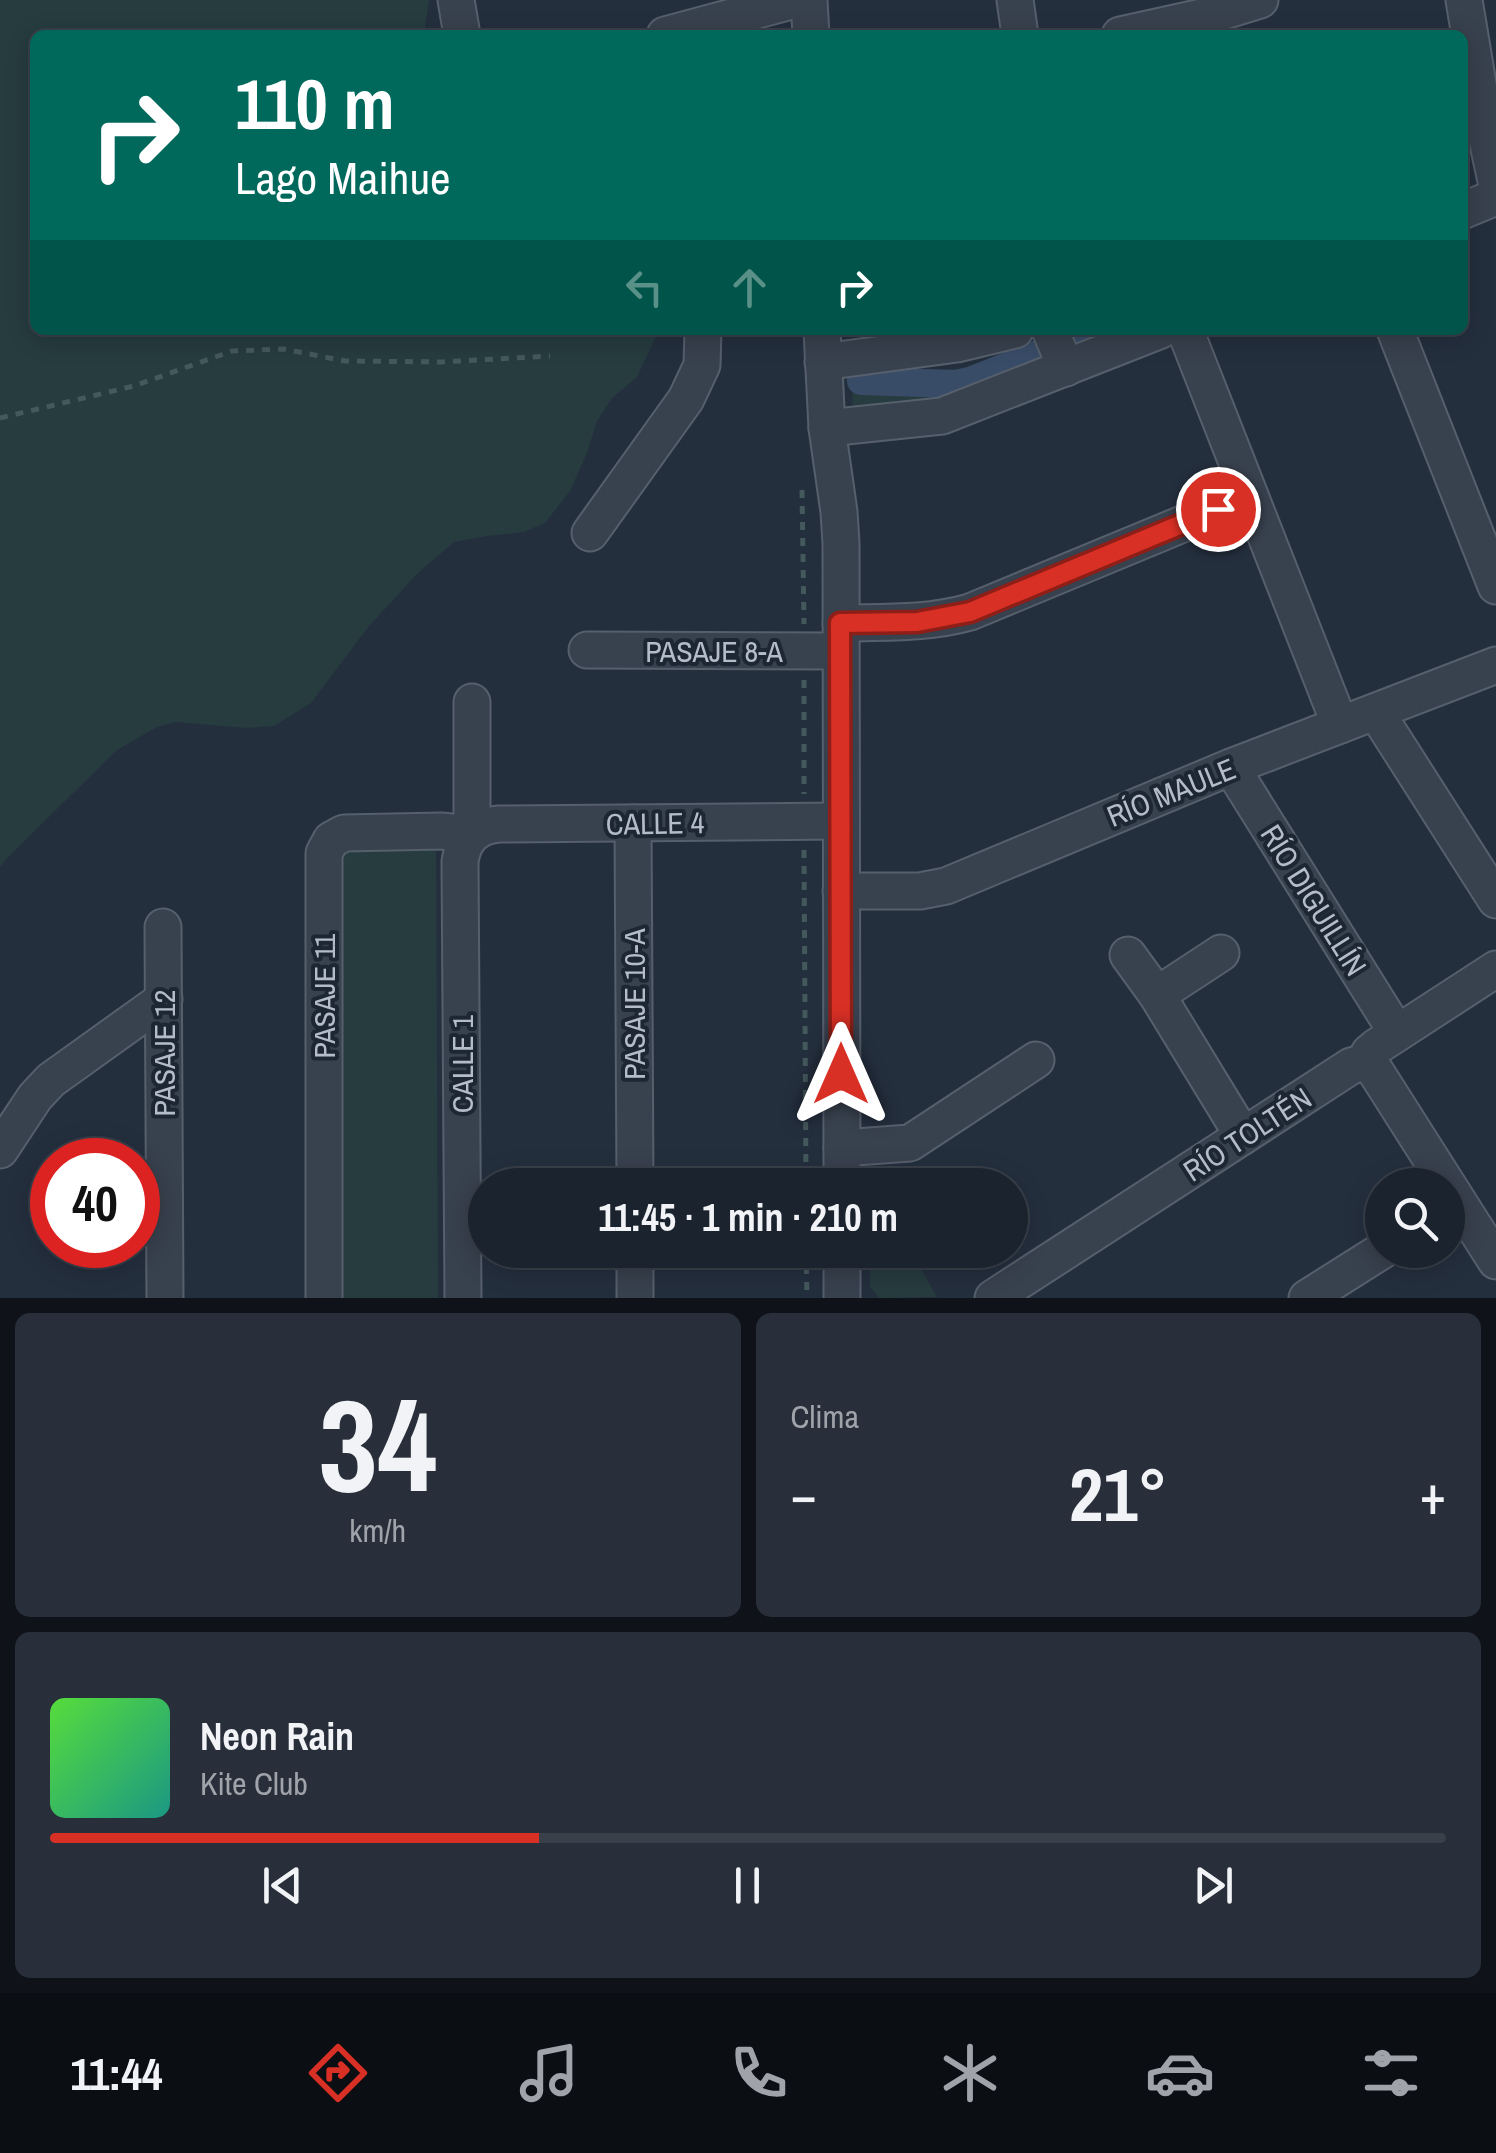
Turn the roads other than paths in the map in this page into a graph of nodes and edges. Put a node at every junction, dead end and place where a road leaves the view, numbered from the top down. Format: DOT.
graph roads {
  1 [pos="456,0"];
  2 [pos="796,0"];
  3 [pos="810,0"];
  4 [pos="1014,0"];
  5 [pos="1260,0"];
  6 [pos="1464,0"];
  7 [pos="461,30"];
  8 [pos="685,30"];
  9 [pos="810,30"];
  10 [pos="1019,30"];
  11 [pos="1144,30"];
  12 [pos="1468,30"];
  13 [pos="1468,32"];
  14 [pos="1482,146"];
  15 [pos="1496,180"];
  16 [pos="1496,197"];
  17 [pos="1468,208"];
  18 [pos="703,335"];
  19 [pos="994,335"];
  20 [pos="1052,335"];
  21 [pos="1148,335"];
  22 [pos="1187,335"];
  23 [pos="1398,335"];
  24 [pos="823,346"];
  25 [pos="1066,368"];
  26 [pos="827,428"];
  27 [pos="1250,496"];
  28 [pos="590,533"];
  29 [pos="1496,586"];
  30 [pos="840,637"];
  31 [pos="587,650"];
  32 [pos="1496,665"];
  33 [pos="472,702"];
  34 [pos="1376,712"];
  35 [pos="1340,725"];
  36 [pos="1230,767"];
  37 [pos="840,821"];
  38 [pos="633,823"];
  39 [pos="472,834"];
  40 [pos="840,891"];
  41 [pos="1496,900"];
  42 [pos="164,928"];
  43 [pos="1221,953"];
  44 [pos="1128,955"];
  45 [pos="1496,969"];
  46 [pos="1157,995"];
  47 [pos="164,1000"];
  48 [pos="1397,1033"];
  49 [pos="1036,1060"];
  50 [pos="1365,1062"];
  51 [pos="1243,1136"];
  52 [pos="842,1148"];
  53 [pos="0,1150"];
  54 [pos="634,1168"];
  55 [pos="842,1168"];
  56 [pos="1431,1168"];
  57 [pos="1465,1220"];
  58 [pos="1494,1253"];
  59 [pos="1365,1261"];
  60 [pos="635,1268"];
  61 [pos="842,1268"];
  62 [pos="165,1298"];
  63 [pos="324,1298"];
  64 [pos="463,1298"];
  65 [pos="635,1298"];
  66 [pos="842,1298"];
  67 [pos="994,1298"];
  68 [pos="1307,1298"];
  1 -- 7 [label="street"];
  2 -- 8 [label="street"];
  3 -- 9 [label="street"];
  4 -- 10 [label="street"];
  5 -- 11 [label="street"];
  6 -- 12 [label="street"];
  13 -- 14 [label="street"];
  14 -- 15 [label="street"];
  16 -- 17 [label="street"];
  18 -- 28 [label="street"];
  19 -- 24 [label="street"];
  20 -- 25 [label="street"];
  21 -- 25 [label="street"];
  22 -- 27 [label="street"];
  23 -- 29 [label="street"];
  24 -- 26 [label="street"];
  25 -- 26 [label="street"];
  26 -- 30 [label="street"];
  27 -- 30 [label="street, PASAJE 8-A"];
  27 -- 35 [label="street"];
  30 -- 31 [label="street, PASAJE 8-A"];
  30 -- 37 [label="street"];
  32 -- 34 [label="street, RÍO MAULE"];
  33 -- 39 [label="street, CALLE 1"];
  34 -- 35 [label="street, RÍO MAULE"];
  34 -- 41 [label="street"];
  35 -- 36 [label="street, RÍO MAULE"];
  36 -- 40 [label="street, RÍO MAULE"];
  36 -- 48 [label="street, RÍO DIGUILLÍN"];
  37 -- 38 [label="street, CALLE 4"];
  37 -- 40 [label="street"];
  38 -- 39 [label="street, CALLE 4"];
  38 -- 54 [label="street, PASAJE 10-A"];
  39 -- 63 [label="street, PASAJE 11"];
  39 -- 64 [label="street, CALLE 1"];
  40 -- 52 [label="street"];
  42 -- 47 [label="street, PASAJE 12"];
  43 -- 46 [label="street"];
  44 -- 46 [label="street"];
  45 -- 48 [label="street, RÍO TOLTÉN"];
  46 -- 51 [label="street"];
  47 -- 53 [label="street"];
  47 -- 62 [label="street, PASAJE 12"];
  48 -- 50 [label="street, RÍO TOLTÉN"];
  49 -- 52 [label="street"];
  50 -- 51 [label="street, RÍO TOLTÉN"];
  50 -- 56 [label="street"];
  51 -- 67 [label="street, RÍO TOLTÉN"];
  52 -- 55 [label="street"];
  57 -- 58 [label="street"];
  59 -- 68 [label="street"];
  60 -- 65 [label="street"];
  61 -- 66 [label="street"];
}
